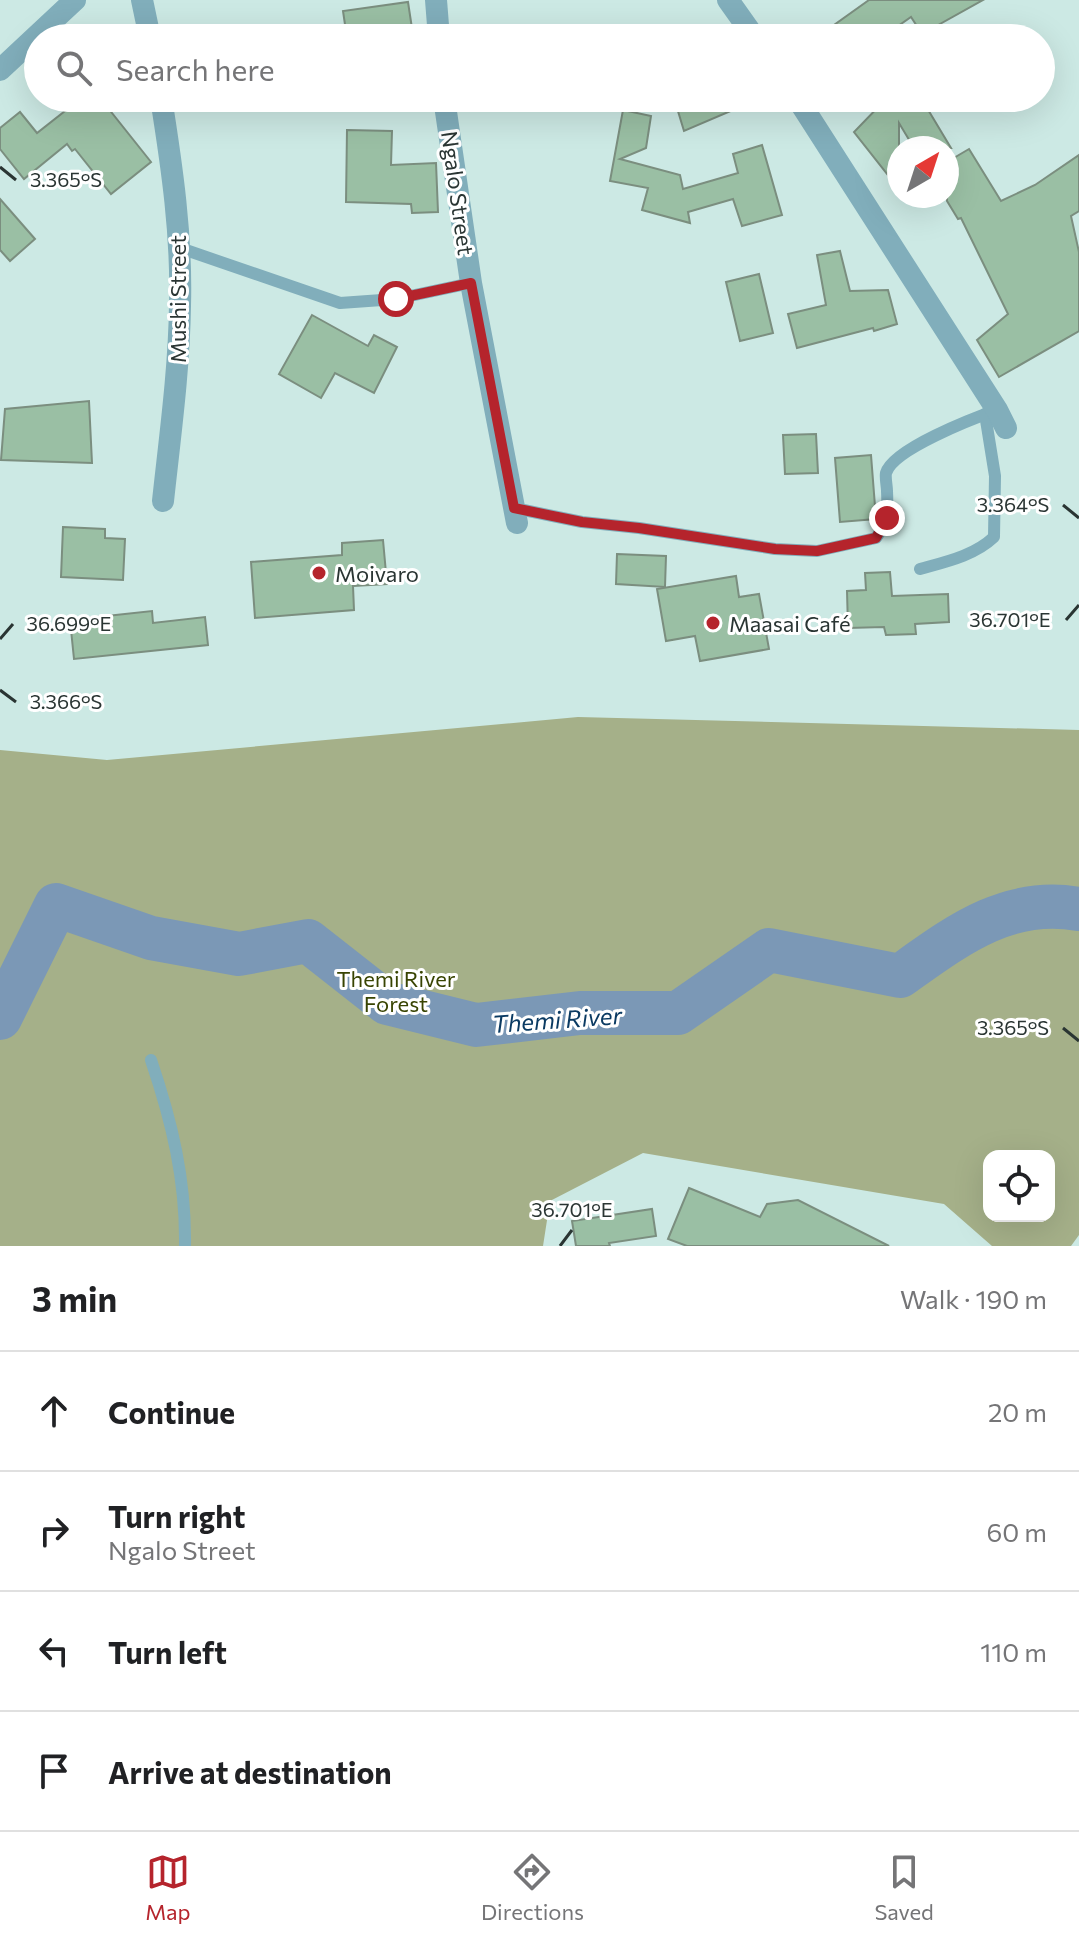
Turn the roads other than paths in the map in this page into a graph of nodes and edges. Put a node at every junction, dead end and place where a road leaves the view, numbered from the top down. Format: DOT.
graph roads {
  1 [pos="75,0"];
  2 [pos="142,0"];
  3 [pos="436,0"];
  4 [pos="728,0"];
  5 [pos="49,24"];
  6 [pos="147,24"];
  7 [pos="438,24"];
  8 [pos="745,24"];
  9 [pos="24,48"];
  10 [pos="0,70"];
  11 [pos="163,112"];
  12 [pos="446,112"];
  13 [pos="806,112"];
  14 [pos="180,248"];
  15 [pos="471,283"];
  16 [pos="996,417"];
  17 [pos="163,501"];
  18 [pos="516,516"];
  19 [pos="920,569"];
  20 [pos="151,1060"];
  21 [pos="185,1246"];
  1 -- 5 [label="street"];
  2 -- 6 [label="street"];
  3 -- 7 [label="street"];
  4 -- 8 [label="street"];
  9 -- 10 [label="street"];
  11 -- 14 [label="street, Mushi Street"];
  12 -- 15 [label="street, Ngalo Street"];
  13 -- 16 [label="street"];
  14 -- 15 [label="lane"];
  14 -- 17 [label="street, Mushi Street"];
  15 -- 18 [label="street, Ngalo Street"];
  16 -- 18 [label="lane"];
  16 -- 19 [label="lane"];
  20 -- 21 [label="lane"];
}
